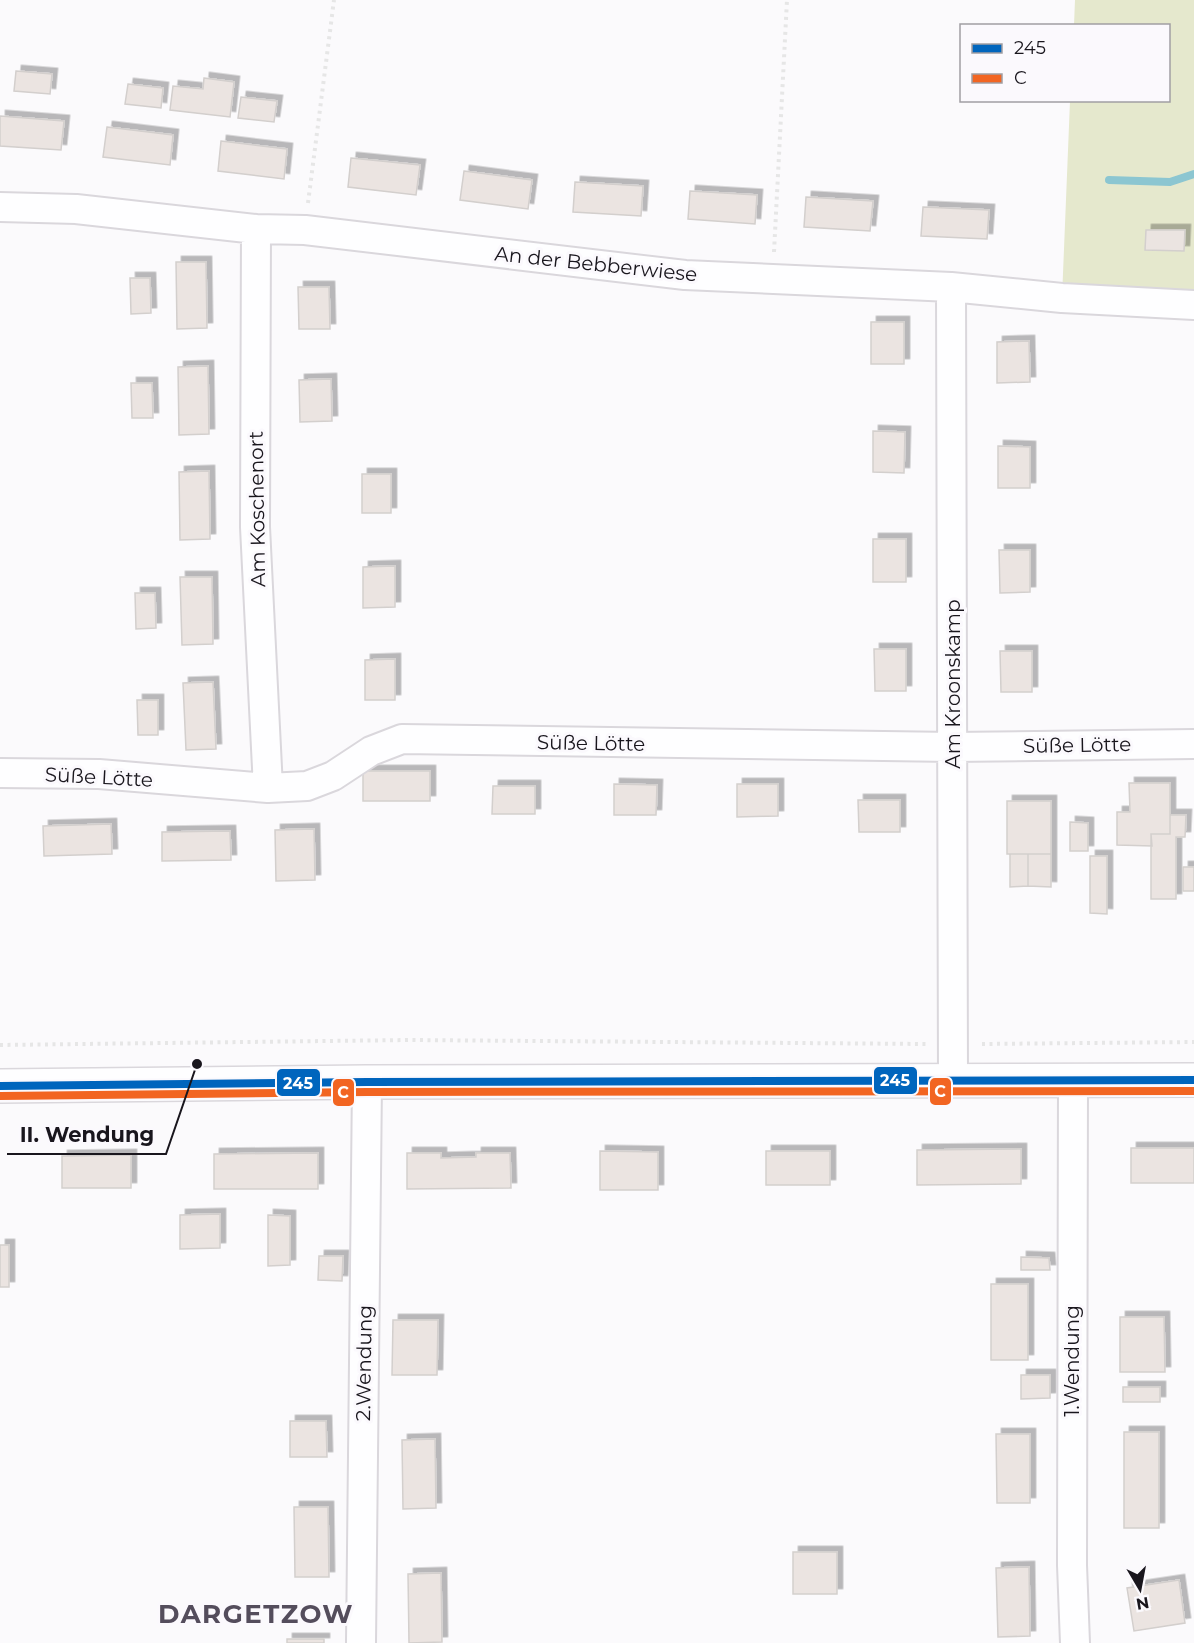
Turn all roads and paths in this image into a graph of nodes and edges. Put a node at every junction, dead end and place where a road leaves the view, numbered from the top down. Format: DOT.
graph roads {
  1 [pos="334,0"];
  2 [pos="787,0"];
  3 [pos="0,207"];
  4 [pos="256,229"];
  5 [pos="305,230"];
  6 [pos="773,279"];
  7 [pos="951,287"];
  8 [pos="1194,304"];
  9 [pos="1194,744"];
  10 [pos="953,747"];
  11 [pos="0,773"];
  12 [pos="268,788"];
  13 [pos="1194,1042"];
  14 [pos="953,1044"];
  15 [pos="0,1045"];
  16 [pos="953,1080"];
  17 [pos="1073,1080"];
  18 [pos="1194,1080"];
  19 [pos="367,1082"];
  20 [pos="0,1086"];
  21 [pos="361,1643"];
  22 [pos="1075,1643"];
  1 -- 5 [label="path"];
  2 -- 6 [label="path"];
  3 -- 4 [label="street, An der Bebberwiese"];
  4 -- 5 [label="street, An der Bebberwiese"];
  4 -- 12 [label="street, Am Koschenort"];
  5 -- 6 [label="street, An der Bebberwiese"];
  6 -- 7 [label="street, An der Bebberwiese"];
  7 -- 8 [label="street, An der Bebberwiese"];
  7 -- 10 [label="street, Am Kroonskamp"];
  9 -- 10 [label="street, Süße Lötte"];
  10 -- 12 [label="street, Süße Lötte"];
  10 -- 14 [label="street, Am Kroonskamp"];
  11 -- 12 [label="street, Süße Lötte"];
  13 -- 14 [label="path"];
  14 -- 15 [label="path"];
  14 -- 16 [label="street, Am Kroonskamp"];
  16 -- 17 [label="street"];
  16 -- 19 [label="street"];
  17 -- 18 [label="street"];
  17 -- 22 [label="street, 1.Wendung"];
  19 -- 20 [label="street"];
  19 -- 21 [label="street, 2.Wendung"];
}
